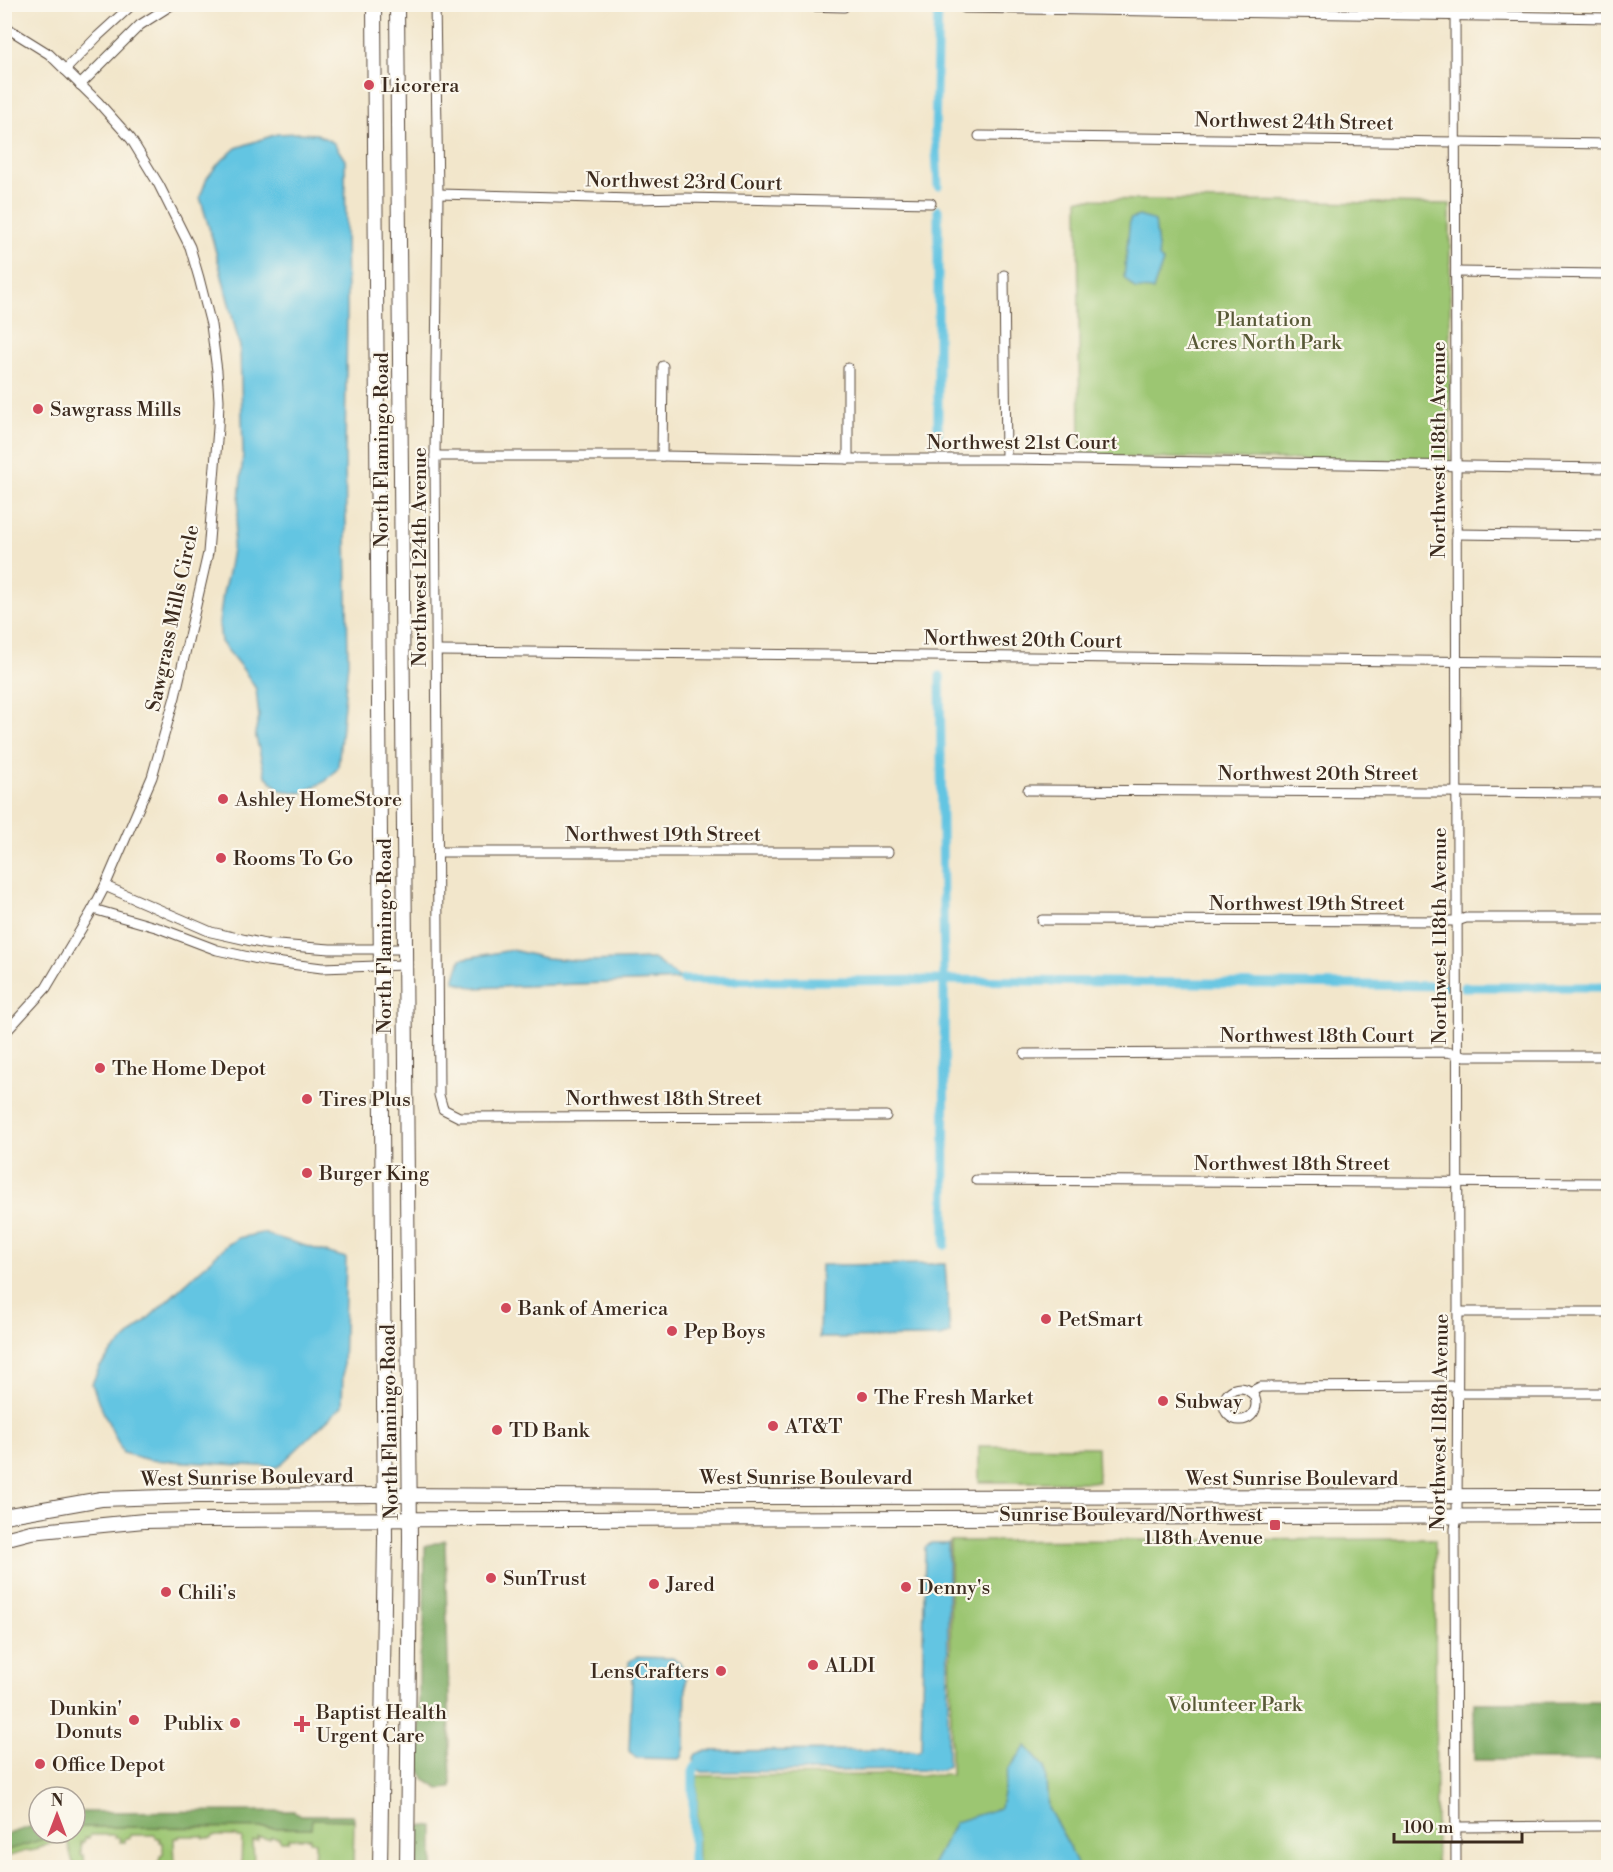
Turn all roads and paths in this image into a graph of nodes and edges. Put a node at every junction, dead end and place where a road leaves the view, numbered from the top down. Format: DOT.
graph roads {
  1 [pos="133,4"];
  2 [pos="173,4"];
  3 [pos="374,4"];
  4 [pos="397,4"];
  5 [pos="435,4"];
  6 [pos="725,4"];
  7 [pos="1455,4"];
  8 [pos="844,8"];
  9 [pos="964,8"];
  10 [pos="1455,15"];
  11 [pos="1608,18"];
  12 [pos="4,26"];
  13 [pos="65,70"];
  14 [pos="80,85"];
  15 [pos="979,136"];
  16 [pos="1455,141"];
  17 [pos="1608,144"];
  18 [pos="438,194"];
  19 [pos="931,202"];
  20 [pos="1456,272"];
  21 [pos="1608,274"];
  22 [pos="1004,275"];
  23 [pos="663,366"];
  24 [pos="849,368"];
  25 [pos="435,456"];
  26 [pos="662,456"];
  27 [pos="848,459"];
  28 [pos="1006,459"];
  29 [pos="1456,466"];
  30 [pos="1608,468"];
  31 [pos="1456,534"];
  32 [pos="1608,536"];
  33 [pos="438,651"];
  34 [pos="1456,662"];
  35 [pos="1608,663"];
  36 [pos="1028,790"];
  37 [pos="1457,791"];
  38 [pos="1608,793"];
  39 [pos="438,852"];
  40 [pos="888,852"];
  41 [pos="105,886"];
  42 [pos="93,909"];
  43 [pos="1608,918"];
  44 [pos="1042,920"];
  45 [pos="1457,921"];
  46 [pos="380,949"];
  47 [pos="404,949"];
  48 [pos="404,965"];
  49 [pos="380,967"];
  50 [pos="4,1034"];
  51 [pos="1025,1054"];
  52 [pos="1457,1054"];
  53 [pos="1608,1056"];
  54 [pos="443,1109"];
  55 [pos="886,1116"];
  56 [pos="975,1180"];
  57 [pos="1457,1182"];
  58 [pos="1608,1183"];
  59 [pos="1458,1312"];
  60 [pos="1608,1312"];
  61 [pos="1457,1390"];
  62 [pos="1250,1392"];
  63 [pos="1608,1393"];
  64 [pos="384,1495"];
  65 [pos="409,1495"];
  66 [pos="1457,1496"];
  67 [pos="1608,1496"];
  68 [pos="4,1516"];
  69 [pos="1608,1516"];
  70 [pos="1457,1517"];
  71 [pos="384,1520"];
  72 [pos="410,1520"];
  73 [pos="4,1539"];
  74 [pos="1599,1826"];
  75 [pos="1457,1827"];
  76 [pos="381,1868"];
  77 [pos="406,1868"];
  78 [pos="1456,1868"];
  1 -- 13 [label="street"];
  2 -- 14 [label="street"];
  3 -- 46 [label="highway, North Flamingo Road"];
  4 -- 47 [label="highway, North Flamingo Road"];
  5 -- 18 [label="street, Northwest 124th Avenue"];
  6 -- 8 [label="street"];
  7 -- 10 [label="street, Northwest 118th Avenue"];
  9 -- 10 [label="street"];
  10 -- 11 [label="street"];
  10 -- 16 [label="street, Northwest 118th Avenue"];
  12 -- 13 [label="street, Sawgrass Mills Circle"];
  13 -- 14 [label="street, Sawgrass Mills Circle"];
  14 -- 41 [label="street, Sawgrass Mills Circle"];
  15 -- 16 [label="street, Northwest 24th Street"];
  16 -- 17 [label="street, Northwest 24th Street"];
  16 -- 20 [label="street, Northwest 118th Avenue"];
  18 -- 19 [label="street, Northwest 23rd Court"];
  18 -- 25 [label="street, Northwest 124th Avenue"];
  20 -- 21 [label="street"];
  20 -- 29 [label="street, Northwest 118th Avenue"];
  22 -- 28 [label="street"];
  23 -- 26 [label="street"];
  24 -- 27 [label="street"];
  25 -- 26 [label="street, Northwest 21st Court"];
  25 -- 33 [label="street, Northwest 124th Avenue"];
  26 -- 27 [label="street, Northwest 21st Court"];
  27 -- 28 [label="street, Northwest 21st Court"];
  28 -- 29 [label="street, Northwest 21st Court"];
  29 -- 30 [label="street, Northwest 21st Court"];
  29 -- 31 [label="street, Northwest 118th Avenue"];
  31 -- 32 [label="street"];
  31 -- 34 [label="street, Northwest 118th Avenue"];
  33 -- 34 [label="street, Northwest 20th Court"];
  33 -- 39 [label="street, Northwest 124th Avenue"];
  34 -- 35 [label="street, Northwest 20th Court"];
  34 -- 37 [label="street, Northwest 118th Avenue"];
  36 -- 37 [label="street, Northwest 20th Street"];
  37 -- 38 [label="street, Northwest 20th Street"];
  37 -- 45 [label="street, Northwest 118th Avenue"];
  39 -- 40 [label="street, Northwest 19th Street"];
  39 -- 54 [label="street, Northwest 124th Avenue"];
  41 -- 42 [label="street, Sawgrass Mills Circle"];
  41 -- 46 [label="street"];
  42 -- 49 [label="street"];
  42 -- 50 [label="street, Sawgrass Mills Circle"];
  43 -- 45 [label="street, Northwest 19th Street"];
  44 -- 45 [label="street, Northwest 19th Street"];
  45 -- 52 [label="street, Northwest 118th Avenue"];
  46 -- 47 [label="street"];
  46 -- 49 [label="highway, North Flamingo Road"];
  47 -- 48 [label="highway, North Flamingo Road"];
  48 -- 49 [label="street"];
  48 -- 65 [label="highway, North Flamingo Road"];
  49 -- 64 [label="highway, North Flamingo Road"];
  51 -- 52 [label="street, Northwest 18th Court"];
  52 -- 53 [label="street, Northwest 18th Court"];
  52 -- 57 [label="street, Northwest 118th Avenue"];
  54 -- 55 [label="street, Northwest 18th Street"];
  56 -- 57 [label="street, Northwest 18th Street"];
  57 -- 58 [label="street, Northwest 18th Street"];
  57 -- 59 [label="street, Northwest 118th Avenue"];
  59 -- 60 [label="street"];
  59 -- 61 [label="street, Northwest 118th Avenue"];
  61 -- 62 [label="street"];
  61 -- 63 [label="street"];
  61 -- 66 [label="street, Northwest 118th Avenue"];
  64 -- 65 [label="highway, West Sunrise Boulevard"];
  64 -- 68 [label="highway, West Sunrise Boulevard"];
  64 -- 71 [label="highway, North Flamingo Road"];
  65 -- 66 [label="highway, West Sunrise Boulevard"];
  65 -- 72 [label="highway, North Flamingo Road"];
  66 -- 67 [label="highway, West Sunrise Boulevard"];
  66 -- 70 [label="street, Northwest 118th Avenue"];
  69 -- 70 [label="highway, West Sunrise Boulevard"];
  70 -- 72 [label="highway, West Sunrise Boulevard"];
  70 -- 75 [label="street, Northwest 118th Avenue"];
  71 -- 72 [label="highway, West Sunrise Boulevard"];
  71 -- 73 [label="highway, West Sunrise Boulevard"];
  71 -- 76 [label="highway, North Flamingo Road"];
  72 -- 77 [label="highway, North Flamingo Road"];
  74 -- 75 [label="street"];
  75 -- 78 [label="street, Northwest 118th Avenue"];
}
